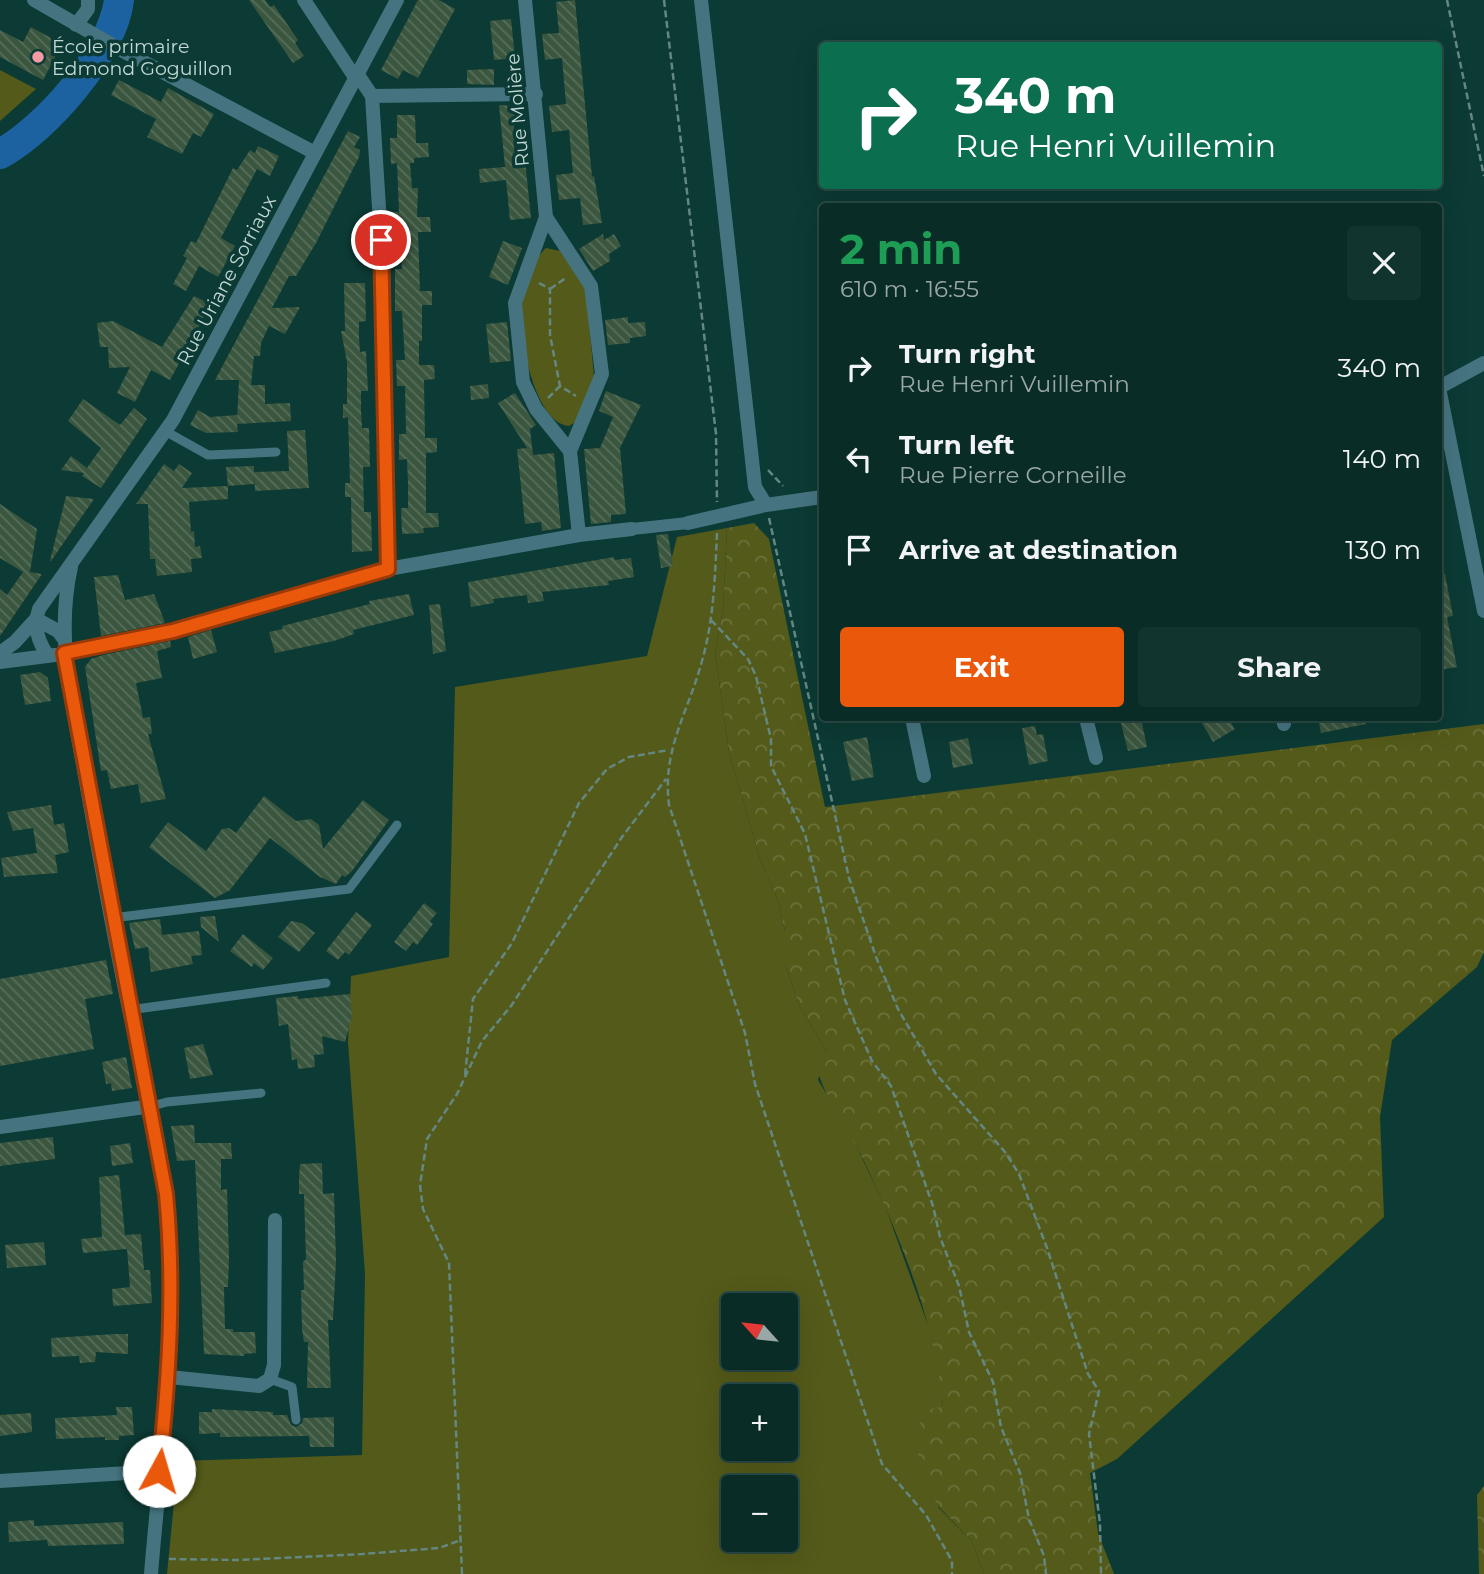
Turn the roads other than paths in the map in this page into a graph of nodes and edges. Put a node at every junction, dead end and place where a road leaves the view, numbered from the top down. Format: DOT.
graph roads {
  1 [pos="34,0"];
  2 [pos="88,0"];
  3 [pos="304,0"];
  4 [pos="397,0"];
  5 [pos="525,0"];
  6 [pos="701,0"];
  7 [pos="83,29"];
  8 [pos="357,77"];
  9 [pos="536,94"];
  10 [pos="372,96"];
  11 [pos="315,153"];
  12 [pos="546,217"];
  13 [pos="1484,363"];
  14 [pos="1442,386"];
  15 [pos="1442,403"];
  16 [pos="165,431"];
  17 [pos="570,451"];
  18 [pos="275,452"];
  19 [pos="819,497"];
  20 [pos="766,505"];
  21 [pos="688,523"];
  22 [pos="632,529"];
  23 [pos="579,535"];
  24 [pos="71,567"];
  25 [pos="388,569"];
  26 [pos="1484,611"];
  27 [pos="36,619"];
  28 [pos="64,646"];
  29 [pos="0,653"];
  30 [pos="48,656"];
  31 [pos="0,662"];
  32 [pos="913,721"];
  33 [pos="1087,721"];
  34 [pos="1096,758"];
  35 [pos="924,776"];
  36 [pos="397,825"];
  37 [pos="112,918"];
  38 [pos="326,984"];
  39 [pos="129,1010"];
  40 [pos="261,1093"];
  41 [pos="152,1106"];
  42 [pos="0,1127"];
  43 [pos="275,1220"];
  44 [pos="169,1377"];
  45 [pos="270,1379"];
  46 [pos="296,1420"];
  47 [pos="159,1471"];
  48 [pos="0,1481"];
  49 [pos="151,1567"];
  1 -- 7 [label="street"];
  2 -- 7 [label="street"];
  3 -- 8 [label="street"];
  4 -- 8 [label="street, Rue Uriane Sorriaux"];
  5 -- 9 [label="street, Rue Molière"];
  6 -- 20 [label="street"];
  7 -- 11 [label="street"];
  8 -- 10 [label="street"];
  8 -- 11 [label="street, Rue Uriane Sorriaux"];
  9 -- 10 [label="street"];
  9 -- 12 [label="street, Rue Molière"];
  10 -- 25 [label="street"];
  11 -- 16 [label="street, Rue Uriane Sorriaux"];
  12 -- 17 [label="street, Rue Molière"];
  12 -- 17 [label="street, Rue Molière"];
  13 -- 14 [label="street"];
  15 -- 26 [label="street"];
  16 -- 18 [label="lane"];
  16 -- 24 [label="street, Rue Uriane Sorriaux"];
  17 -- 23 [label="street, Rue Molière"];
  19 -- 20 [label="street"];
  20 -- 21 [label="street"];
  21 -- 22 [label="street"];
  22 -- 23 [label="street"];
  23 -- 25 [label="street"];
  24 -- 27 [label="street, Rue Uriane Sorriaux"];
  24 -- 28 [label="street, Rue Uriane Sorriaux"];
  25 -- 28 [label="street"];
  27 -- 28 [label="street"];
  27 -- 29 [label="street, Rue Uriane Sorriaux"];
  27 -- 30 [label="street"];
  28 -- 30 [label="street"];
  28 -- 37 [label="street, Rue Uriane Sorriaux"];
  30 -- 31 [label="street"];
  32 -- 35 [label="street"];
  33 -- 34 [label="street"];
  36 -- 37 [label="lane"];
  37 -- 39 [label="street, Rue Uriane Sorriaux"];
  38 -- 39 [label="lane"];
  39 -- 41 [label="street, Rue Uriane Sorriaux"];
  40 -- 41 [label="lane"];
  41 -- 42 [label="street"];
  41 -- 44 [label="street, Rue Uriane Sorriaux"];
  43 -- 45 [label="street"];
  44 -- 45 [label="street"];
  44 -- 47 [label="street, Rue Uriane Sorriaux"];
  45 -- 46 [label="lane"];
  47 -- 48 [label="street"];
  47 -- 49 [label="street, Rue Uriane Sorriaux"];
}
